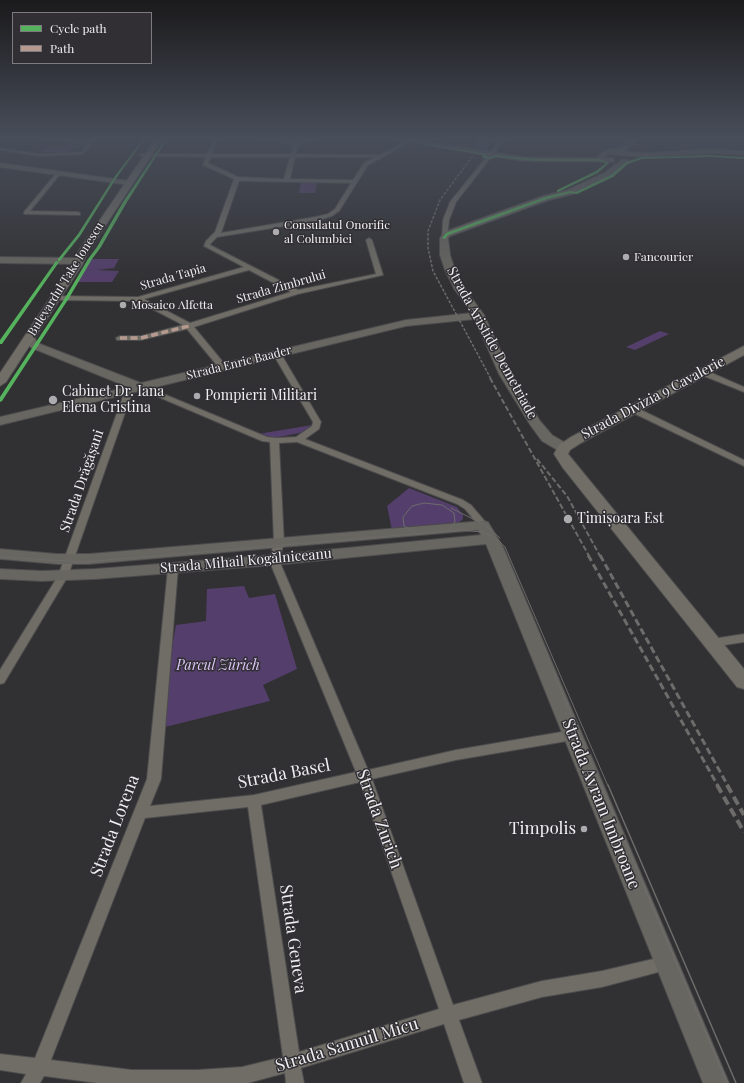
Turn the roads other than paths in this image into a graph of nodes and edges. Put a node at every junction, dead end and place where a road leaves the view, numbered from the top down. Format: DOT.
graph roads {
  1 [pos="46,189"];
  2 [pos="121,189"];
  3 [pos="234,189"];
  4 [pos="351,189"];
  5 [pos="464,189"];
  6 [pos="569,189"];
  7 [pos="578,189"];
  8 [pos="554,196"];
  9 [pos="78,214"];
  10 [pos="217,235"];
  11 [pos="444,238"];
  12 [pos="369,240"];
  13 [pos="0,260"];
  14 [pos="73,261"];
  15 [pos="248,268"];
  16 [pos="297,292"];
  17 [pos="55,298"];
  18 [pos="138,299"];
  19 [pos="479,315"];
  20 [pos="189,326"];
  21 [pos="30,336"];
  22 [pos="120,338"];
  23 [pos="744,350"];
  24 [pos="277,354"];
  25 [pos="0,366"];
  26 [pos="223,367"];
  27 [pos="702,372"];
  28 [pos="0,382"];
  29 [pos="134,388"];
  30 [pos="744,390"];
  31 [pos="632,409"];
  32 [pos="0,420"];
  33 [pos="298,439"];
  34 [pos="274,440"];
  35 [pos="564,448"];
  36 [pos="744,463"];
  37 [pos="487,532"];
  38 [pos="279,543"];
  39 [pos="0,554"];
  40 [pos="70,559"];
  41 [pos="274,560"];
  42 [pos="173,568"];
  43 [pos="0,574"];
  44 [pos="63,576"];
  45 [pos="744,638"];
  46 [pos="712,643"];
  47 [pos="0,680"];
  48 [pos="744,682"];
  49 [pos="573,735"];
  50 [pos="364,776"];
  51 [pos="254,800"];
  52 [pos="141,813"];
  53 [pos="666,963"];
  54 [pos="449,1014"];
  55 [pos="0,1062"];
  56 [pos="291,1063"];
  57 [pos="39,1068"];
  58 [pos="30,1083"];
  59 [pos="294,1083"];
  60 [pos="473,1083"];
  61 [pos="716,1083"];
  1 -- 9 [label="street"];
  2 -- 14 [label="main road, Bulevardul Take Ionescu"];
  3 -- 10 [label="street"];
  4 -- 10 [label="street"];
  5 -- 11 [label="street, Strada Aristide Demetriade"];
  6 -- 8 [label="street"];
  7 -- 8 [label="street"];
  8 -- 11 [label="street"];
  10 -- 15 [label="street"];
  11 -- 19 [label="street, Strada Aristide Demetriade"];
  12 -- 16 [label="street, Strada Zimbrului"];
  13 -- 14 [label="street"];
  14 -- 17 [label="main road, Bulevardul Take Ionescu"];
  14 -- 25 [label="main road, Bulevardul Take Ionescu"];
  15 -- 16 [label="street"];
  15 -- 18 [label="street, Strada Tapia"];
  16 -- 20 [label="street, Strada Zimbrului"];
  17 -- 18 [label="street, Strada Tapia"];
  17 -- 21 [label="main road, Bulevardul Take Ionescu"];
  18 -- 20 [label="street"];
  19 -- 24 [label="street, Strada Enric Baader"];
  19 -- 35 [label="street, Strada Aristide Demetriade"];
  20 -- 22 [label="street, Strada Zimbrului"];
  20 -- 26 [label="street"];
  21 -- 28 [label="main road, Bulevardul Take Ionescu"];
  21 -- 29 [label="street"];
  23 -- 27 [label="main road, Strada Divizia 9 Cavalerie"];
  24 -- 26 [label="street, Strada Enric Baader"];
  24 -- 33 [label="street"];
  26 -- 29 [label="street, Strada Enric Baader"];
  27 -- 30 [label="street"];
  27 -- 31 [label="main road, Strada Divizia 9 Cavalerie"];
  29 -- 32 [label="street, Strada Enric Baader"];
  29 -- 34 [label="street"];
  29 -- 40 [label="street, Strada Drăgășani"];
  31 -- 35 [label="main road, Strada Divizia 9 Cavalerie"];
  31 -- 36 [label="street"];
  33 -- 34 [label="street"];
  33 -- 37 [label="street"];
  34 -- 38 [label="street"];
  35 -- 46 [label="main road"];
  37 -- 38 [label="street, Strada Mihail Kogălniceanu"];
  37 -- 41 [label="street, Strada Mihail Kogălniceanu"];
  37 -- 49 [label="street, Strada Avram Imbroane"];
  38 -- 40 [label="street, Strada Mihail Kogălniceanu"];
  38 -- 41 [label="street"];
  39 -- 40 [label="street, Strada Mihail Kogălniceanu"];
  40 -- 44 [label="street, Strada Drăgășani"];
  41 -- 42 [label="street, Strada Mihail Kogălniceanu"];
  41 -- 50 [label="street, Strada Zurich"];
  42 -- 44 [label="street, Strada Mihail Kogălniceanu"];
  42 -- 52 [label="street, Strada Lorena"];
  43 -- 44 [label="street, Strada Mihail Kogălniceanu"];
  44 -- 47 [label="street, Strada Drăgășani"];
  45 -- 46 [label="street"];
  46 -- 48 [label="main road"];
  49 -- 50 [label="street, Strada Basel"];
  49 -- 53 [label="street, Strada Avram Imbroane"];
  50 -- 51 [label="street, Strada Basel"];
  50 -- 54 [label="street, Strada Zurich"];
  51 -- 52 [label="street, Strada Basel"];
  51 -- 56 [label="street, Strada Geneva"];
  52 -- 57 [label="street, Strada Lorena"];
  53 -- 54 [label="street, Strada Samuil Micu"];
  53 -- 61 [label="street, Strada Avram Imbroane"];
  54 -- 56 [label="street, Strada Samuil Micu"];
  54 -- 60 [label="street, Strada Zurich"];
  55 -- 57 [label="street, Strada Samuil Micu"];
  56 -- 57 [label="street, Strada Samuil Micu"];
  56 -- 59 [label="street, Strada Geneva"];
  57 -- 58 [label="street, Strada Lorena"];
}
